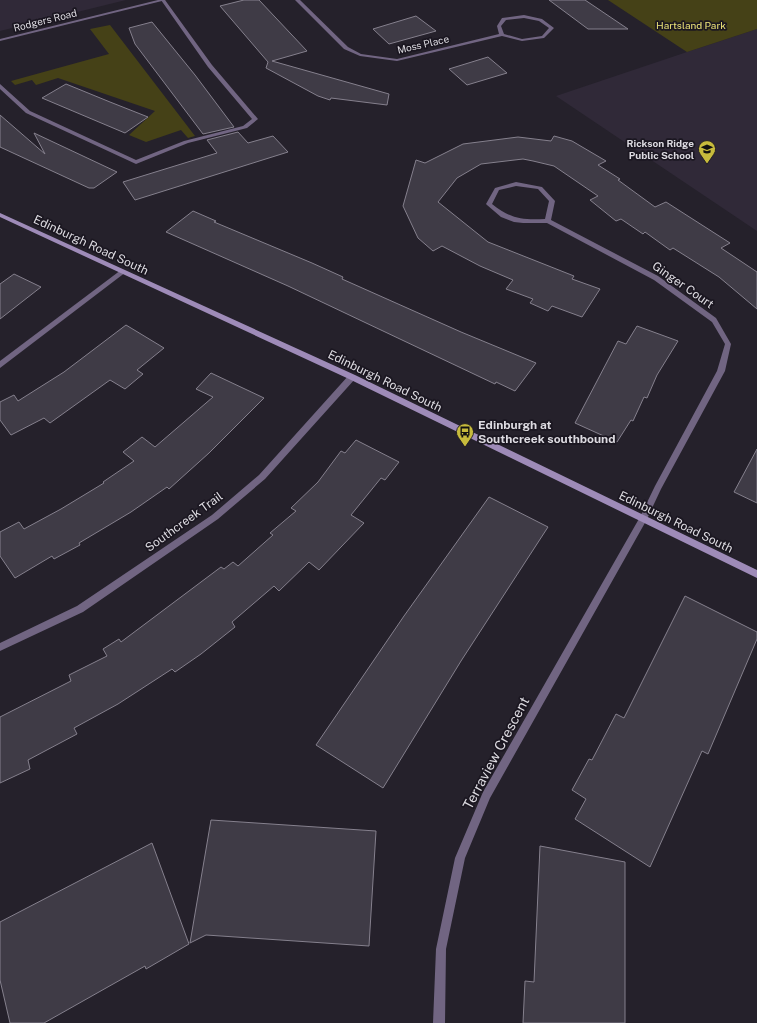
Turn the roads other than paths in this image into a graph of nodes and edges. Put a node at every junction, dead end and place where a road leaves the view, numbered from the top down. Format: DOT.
graph roads {
  1 [pos="163,0"];
  2 [pos="296,0"];
  3 [pos="502,35"];
  4 [pos="0,40"];
  5 [pos="0,86"];
  6 [pos="0,215"];
  7 [pos="548,221"];
  8 [pos="123,272"];
  9 [pos="0,365"];
  10 [pos="352,377"];
  11 [pos="643,519"];
  12 [pos="757,574"];
  13 [pos="0,648"];
  14 [pos="438,1023"];
  1 -- 4 [label="street, Rodgers Road"];
  1 -- 5 [label="street"];
  2 -- 3 [label="street, Moss Place"];
  3 -- 3 [label="street, Moss Place"];
  6 -- 8 [label="main road, Edinburgh Road South"];
  7 -- 7 [label="street"];
  7 -- 11 [label="street, Ginger Court"];
  8 -- 9 [label="street"];
  8 -- 10 [label="main road, Edinburgh Road South"];
  10 -- 11 [label="main road, Edinburgh Road South"];
  10 -- 13 [label="street, Southcreek Trail"];
  11 -- 12 [label="main road, Edinburgh Road South"];
  11 -- 14 [label="street, Terraview Crescent"];
}
